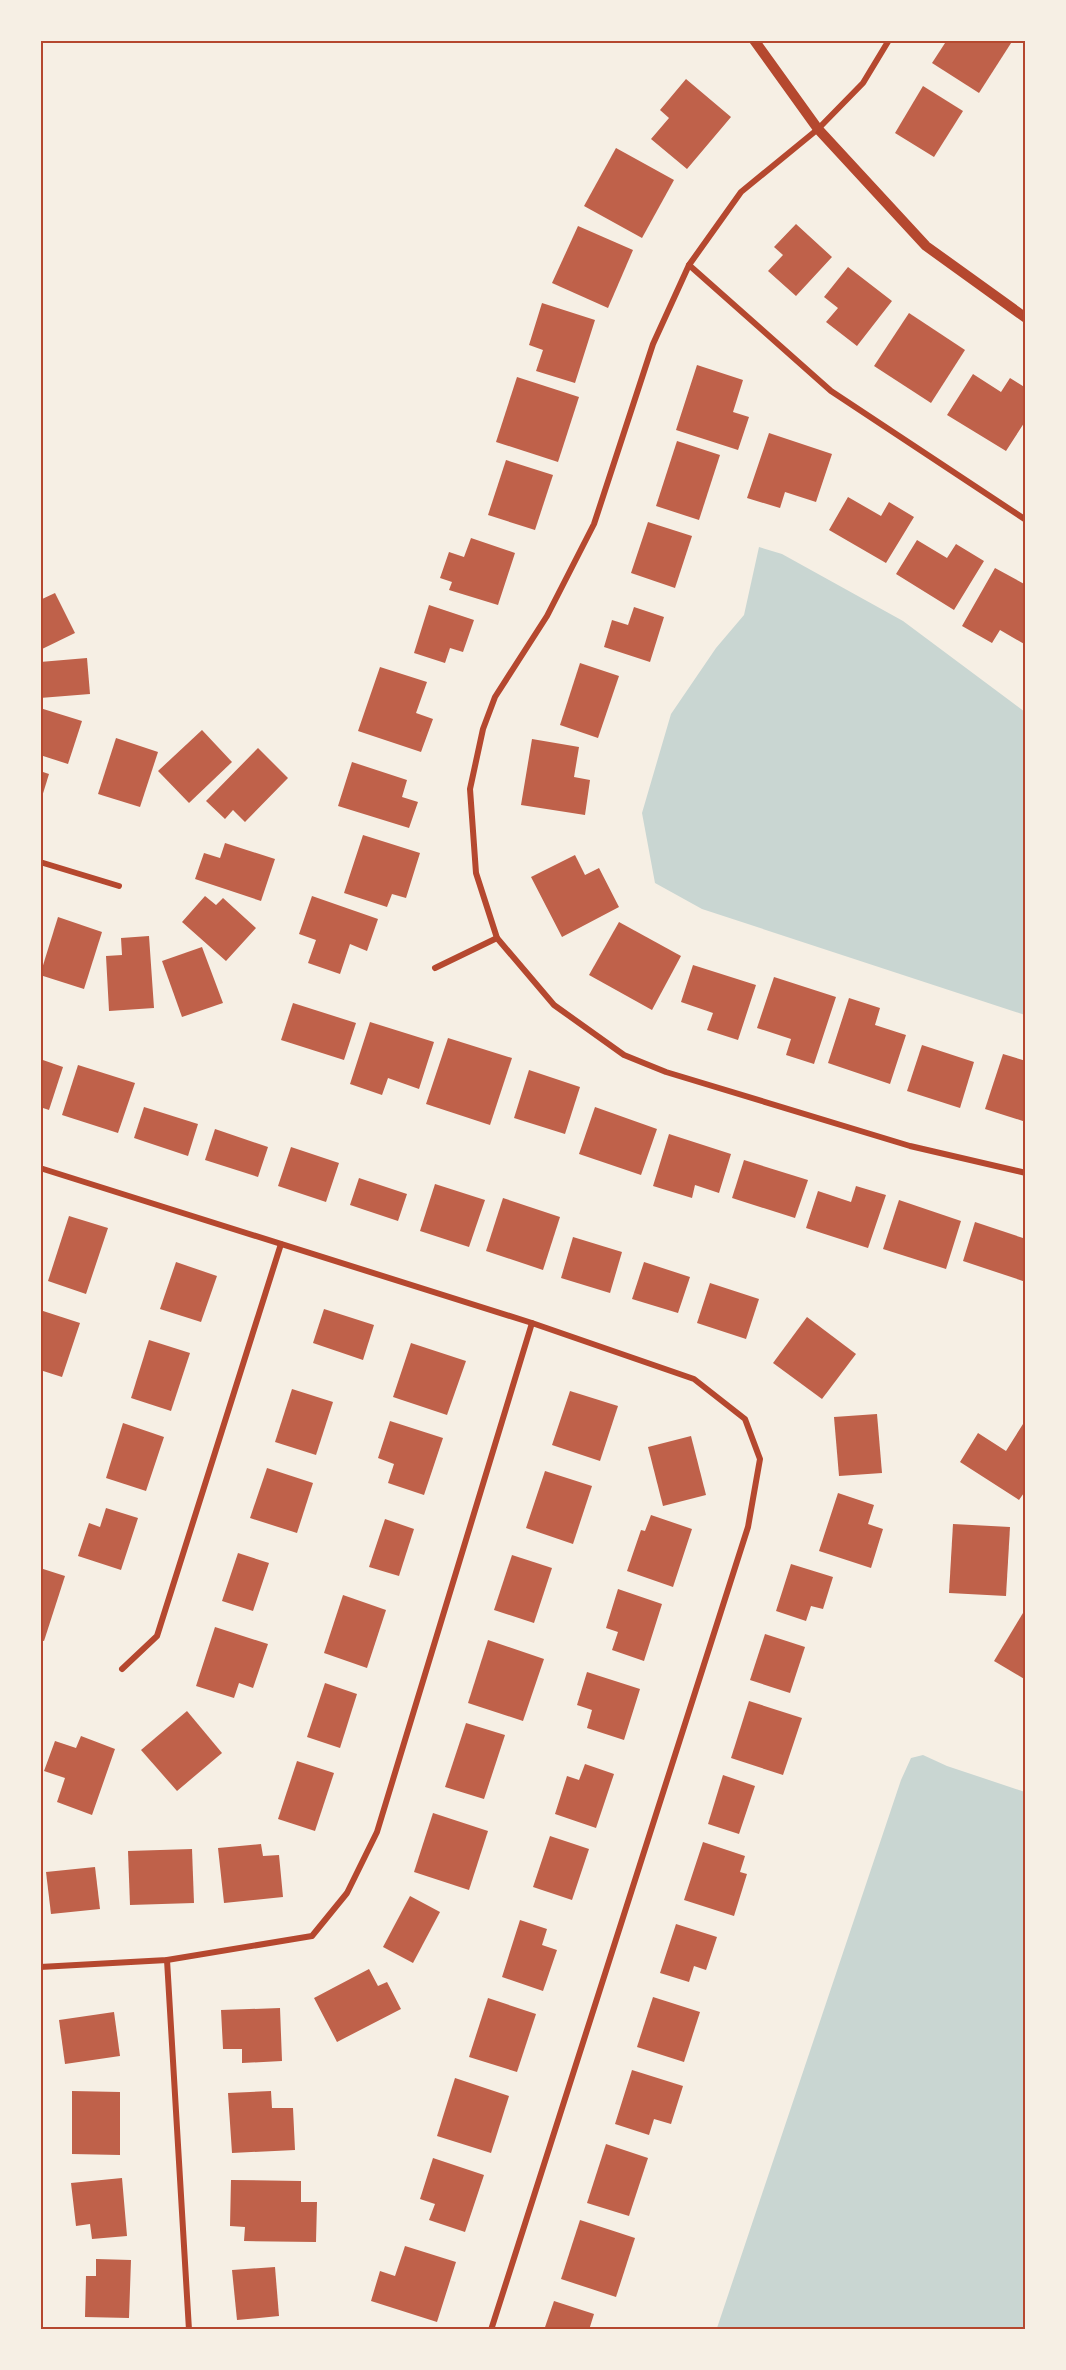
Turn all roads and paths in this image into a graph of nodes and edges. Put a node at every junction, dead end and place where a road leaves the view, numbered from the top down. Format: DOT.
graph roads {
  1 [pos="754,40"];
  2 [pos="889,40"];
  3 [pos="818,129"];
  4 [pos="688,265"];
  5 [pos="1026,318"];
  6 [pos="1026,520"];
  7 [pos="40,862"];
  8 [pos="119,886"];
  9 [pos="497,938"];
  10 [pos="435,968"];
  11 [pos="40,1168"];
  12 [pos="1026,1173"];
  13 [pos="281,1244"];
  14 [pos="532,1323"];
  15 [pos="122,1670"];
  16 [pos="167,1960"];
  17 [pos="40,1967"];
  18 [pos="189,2330"];
  19 [pos="491,2330"];
  1 -- 3 [label="street"];
  2 -- 3 [label="street"];
  3 -- 4 [label="street"];
  3 -- 5 [label="street"];
  4 -- 6 [label="street"];
  4 -- 9 [label="street"];
  7 -- 8 [label="street"];
  9 -- 10 [label="street"];
  9 -- 12 [label="street"];
  11 -- 13 [label="street"];
  13 -- 14 [label="street"];
  13 -- 15 [label="street"];
  14 -- 16 [label="street"];
  14 -- 19 [label="street"];
  16 -- 17 [label="street"];
  16 -- 18 [label="street"];
}
